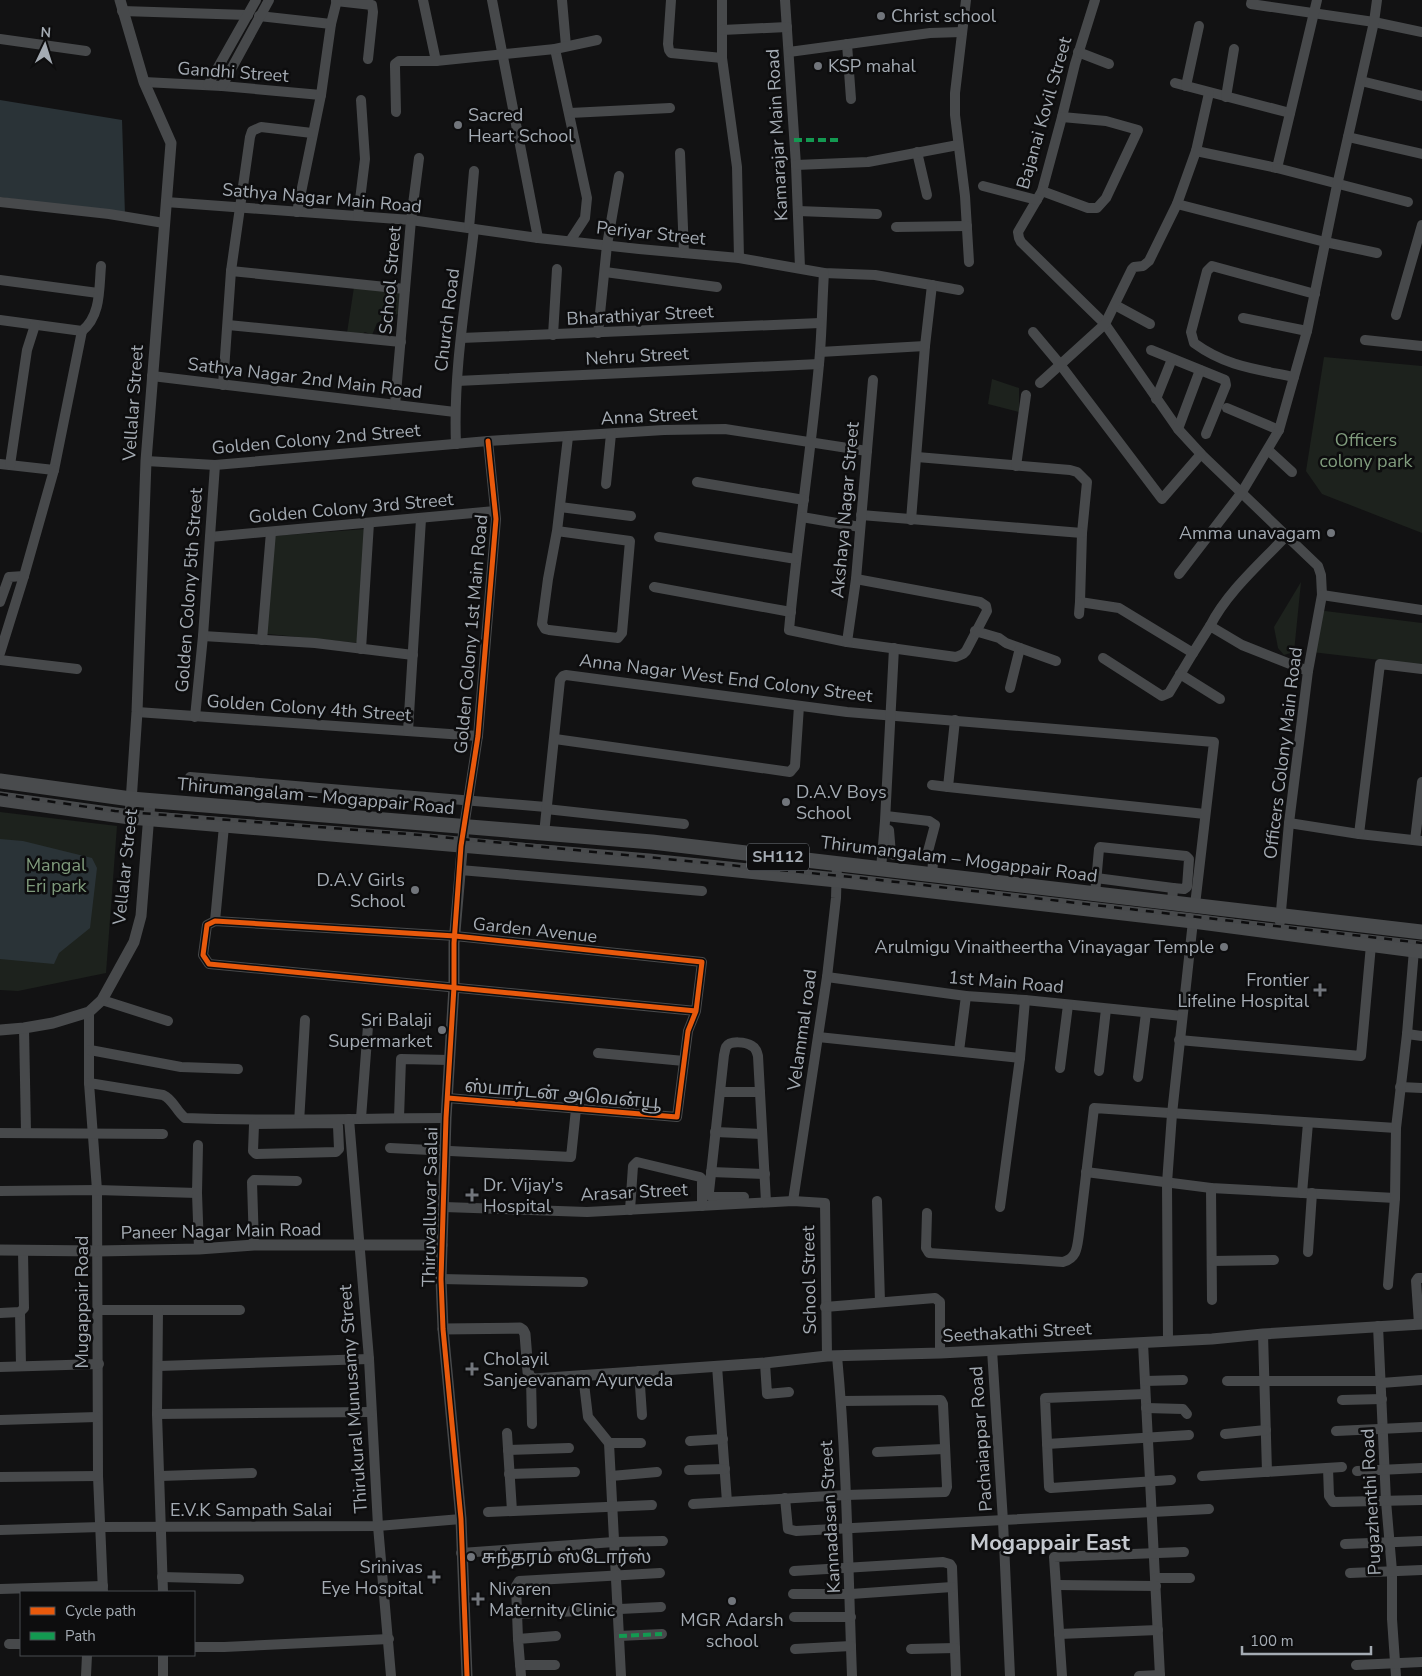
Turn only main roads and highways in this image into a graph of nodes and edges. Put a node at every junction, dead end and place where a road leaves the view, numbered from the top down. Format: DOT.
graph roads {
  1 [pos="0,781"];
  2 [pos="0,799"];
  3 [pos="1422,932"];
  4 [pos="1418,950"];
  1 -- 3 [label="main road, Thirumangalam – Mogappair Road / SH112"];
  2 -- 4 [label="main road, Thirumangalam – Mogappair Road / SH112"];
}
